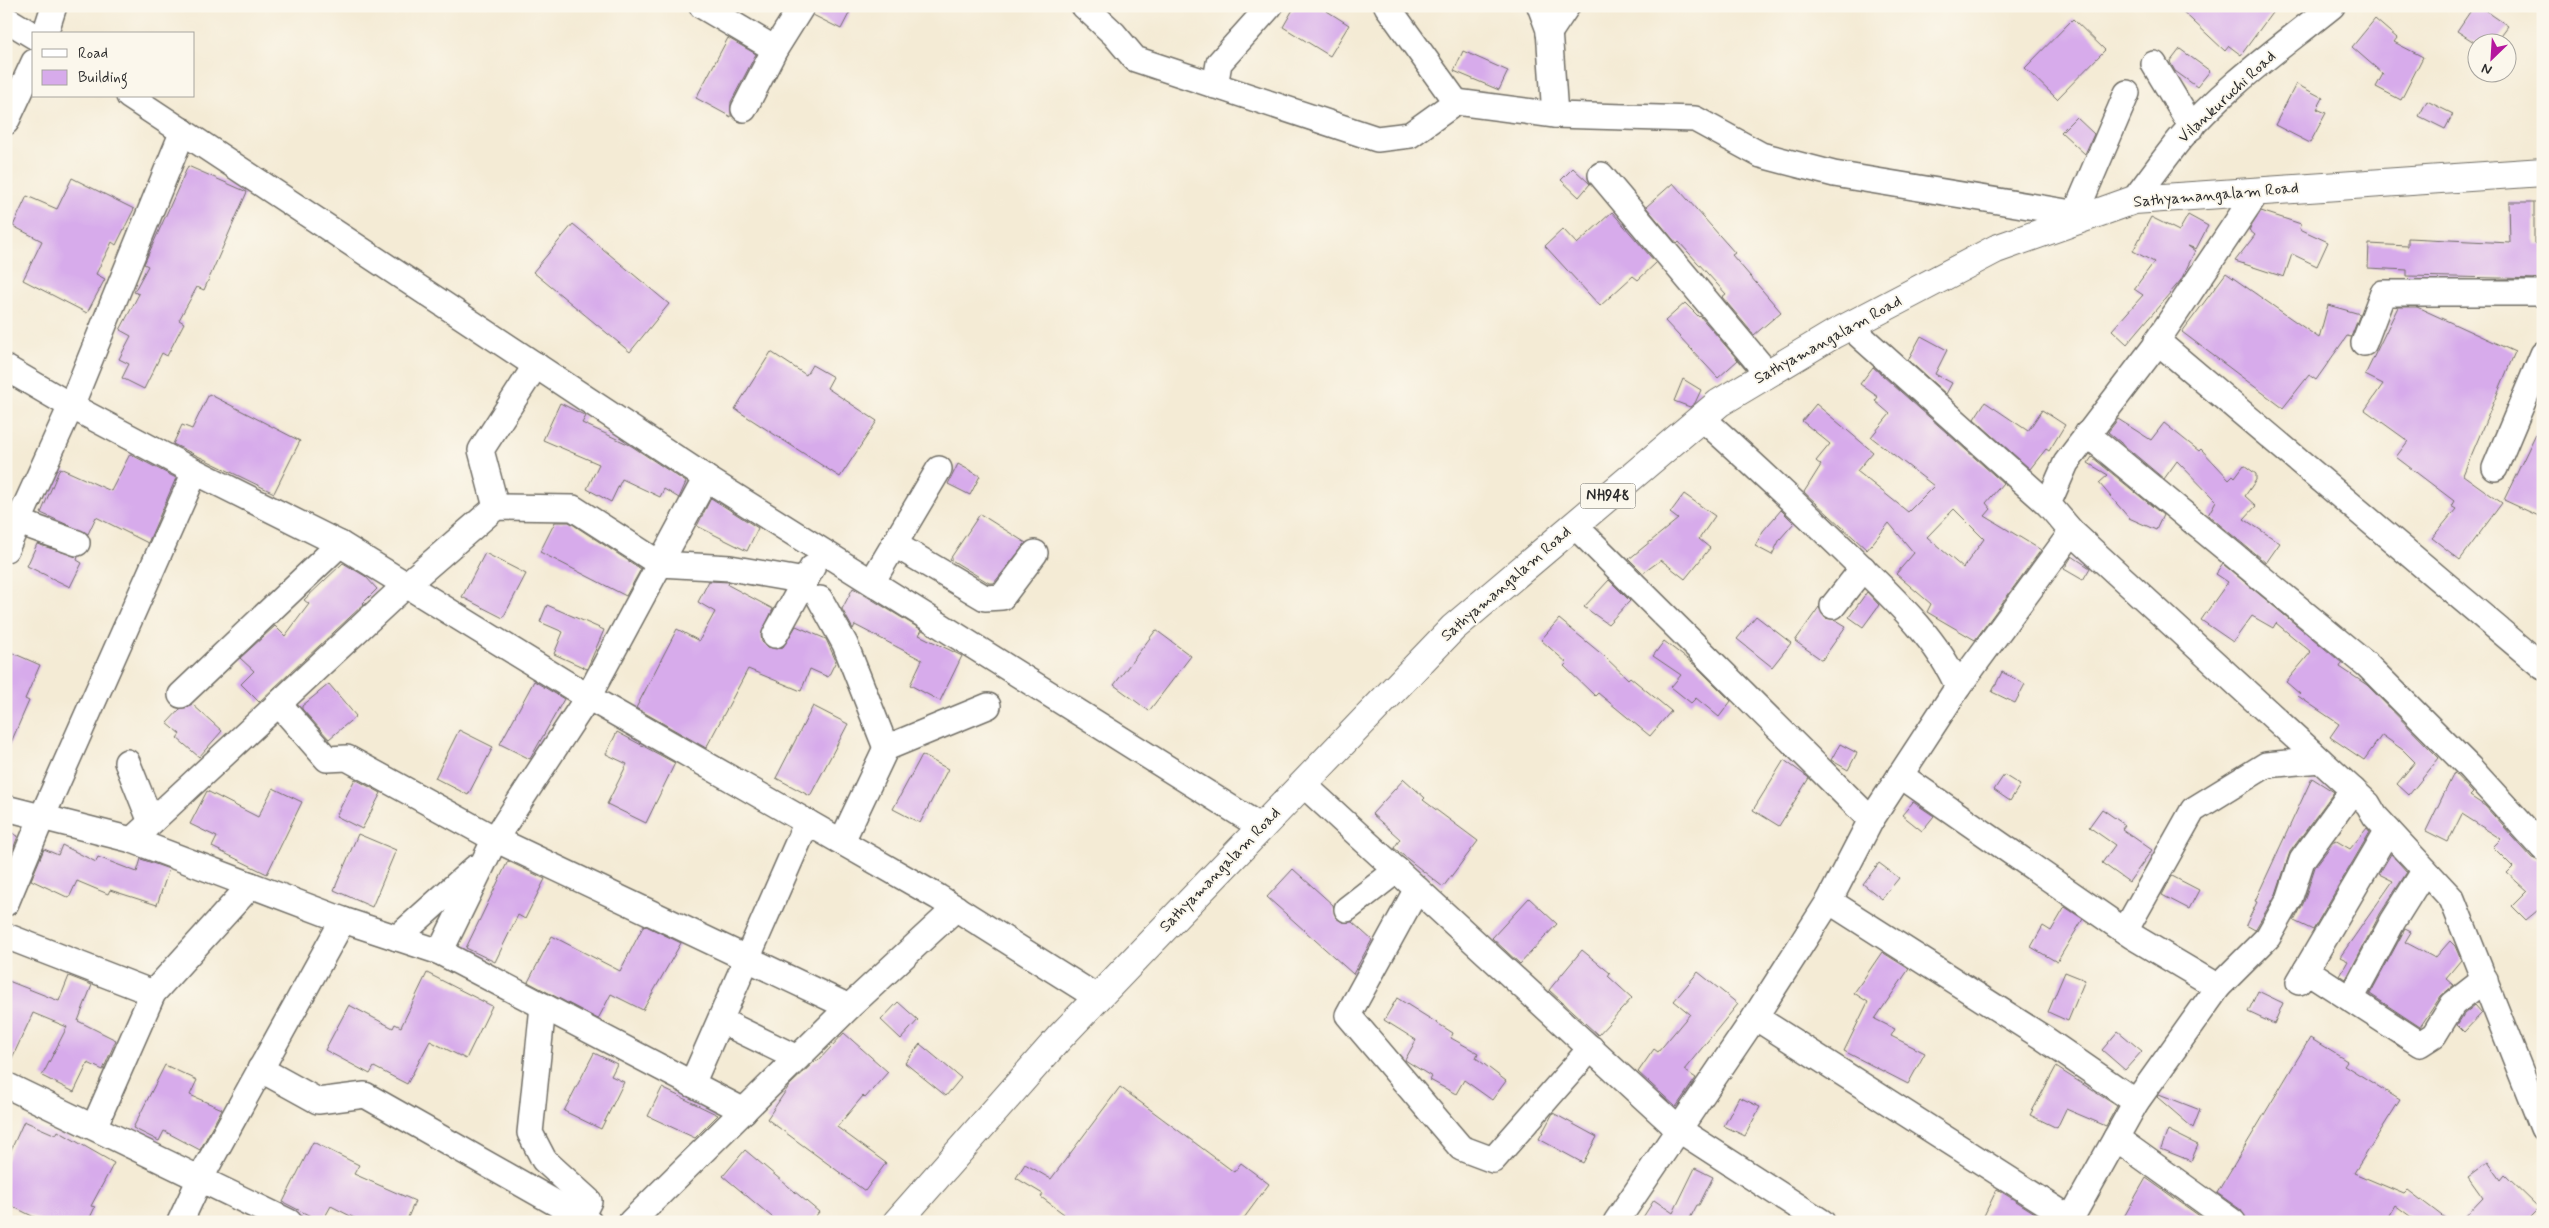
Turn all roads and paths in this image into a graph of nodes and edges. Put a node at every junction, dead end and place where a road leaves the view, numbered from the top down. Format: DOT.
graph roads {
  1 [pos="54,6"];
  2 [pos="702,6"];
  3 [pos="802,6"];
  4 [pos="1084,6"];
  5 [pos="1270,6"];
  6 [pos="1388,6"];
  7 [pos="1540,6"];
  8 [pos="1567,6"];
  9 [pos="2332,6"];
  10 [pos="6,19"];
  11 [pos="46,32"];
  12 [pos="1549,33"];
  13 [pos="32,35"];
  14 [pos="775,49"];
  15 [pos="2154,64"];
  16 [pos="32,66"];
  17 [pos="1215,86"];
  18 [pos="2127,94"];
  19 [pos="132,98"];
  20 [pos="1456,102"];
  21 [pos="744,109"];
  22 [pos="1555,115"];
  23 [pos="6,122"];
  24 [pos="2192,128"];
  25 [pos="183,131"];
  26 [pos="2543,172"];
  27 [pos="1601,175"];
  28 [pos="2257,192"];
  29 [pos="2134,200"];
  30 [pos="2083,214"];
  31 [pos="2543,292"];
  32 [pos="1849,326"];
  33 [pos="2157,341"];
  34 [pos="2364,343"];
  35 [pos="2543,354"];
  36 [pos="536,365"];
  37 [pos="6,368"];
  38 [pos="1767,373"];
  39 [pos="71,406"];
  40 [pos="1701,418"];
  41 [pos="2087,434"];
  42 [pos="2495,468"];
  43 [pos="939,470"];
  44 [pos="195,472"];
  45 [pos="706,478"];
  46 [pos="2048,504"];
  47 [pos="496,507"];
  48 [pos="18,522"];
  49 [pos="1574,525"];
  50 [pos="2072,532"];
  51 [pos="77,544"];
  52 [pos="340,544"];
  53 [pos="894,544"];
  54 [pos="6,549"];
  55 [pos="822,550"];
  56 [pos="1035,553"];
  57 [pos="660,564"];
  58 [pos="1863,568"];
  59 [pos="872,582"];
  60 [pos="406,585"];
  61 [pos="812,590"];
  62 [pos="1833,606"];
  63 [pos="775,635"];
  64 [pos="2543,667"];
  65 [pos="1958,687"];
  66 [pos="181,694"];
  67 [pos="588,697"];
  68 [pos="279,704"];
  69 [pos="988,706"];
  70 [pos="886,748"];
  71 [pos="2320,760"];
  72 [pos="127,762"];
  73 [pos="1900,774"];
  74 [pos="1303,784"];
  75 [pos="2353,790"];
  76 [pos="6,808"];
  77 [pos="42,817"];
  78 [pos="1871,820"];
  79 [pos="151,822"];
  80 [pos="807,822"];
  81 [pos="1261,827"];
  82 [pos="2388,830"];
  83 [pos="132,840"];
  84 [pos="842,842"];
  85 [pos="2543,848"];
  86 [pos="490,849"];
  87 [pos="1397,870"];
  88 [pos="2425,870"];
  89 [pos="251,886"];
  90 [pos="1417,889"];
  91 [pos="1829,901"];
  92 [pos="6,902"];
  93 [pos="956,908"];
  94 [pos="1347,909"];
  95 [pos="343,920"];
  96 [pos="2125,931"];
  97 [pos="6,936"];
  98 [pos="397,938"];
  99 [pos="440,952"];
  100 [pos="748,959"];
  101 [pos="2485,979"];
  102 [pos="2218,987"];
  103 [pos="154,993"];
  104 [pos="1098,998"];
  105 [pos="2351,999"];
  106 [pos="544,1006"];
  107 [pos="849,1007"];
  108 [pos="1755,1017"];
  109 [pos="721,1021"];
  110 [pos="1591,1048"];
  111 [pos="797,1058"];
  112 [pos="260,1069"];
  113 [pos="2534,1072"];
  114 [pos="692,1084"];
  115 [pos="6,1085"];
  116 [pos="2136,1102"];
  117 [pos="744,1111"];
  118 [pos="94,1127"];
  119 [pos="2543,1128"];
  120 [pos="1678,1129"];
  121 [pos="2116,1138"];
  122 [pos="200,1179"];
  123 [pos="585,1219"];
  124 [pos="2070,1220"];
  125 [pos="180,1222"];
  126 [pos="289,1222"];
  127 [pos="631,1222"];
  128 [pos="897,1222"];
  129 [pos="1616,1222"];
  130 [pos="1822,1222"];
  131 [pos="2233,1222"];
  1 -- 11 [label="street"];
  2 -- 14 [label="street"];
  3 -- 14 [label="street"];
  4 -- 17 [label="street"];
  5 -- 17 [label="street"];
  6 -- 20 [label="street"];
  7 -- 12 [label="street"];
  8 -- 12 [label="street"];
  9 -- 24 [label="street, Vilankuruchi Road"];
  10 -- 13 [label="street"];
  12 -- 22 [label="street"];
  14 -- 21 [label="street"];
  15 -- 24 [label="street"];
  16 -- 23 [label="street"];
  17 -- 20 [label="street"];
  18 -- 30 [label="street"];
  19 -- 25 [label="street"];
  20 -- 22 [label="street"];
  22 -- 30 [label="street"];
  24 -- 29 [label="street, Vilankuruchi Road"];
  25 -- 36 [label="street"];
  25 -- 39 [label="street"];
  26 -- 28 [label="highway, Sathyamangalam Road / NH948"];
  27 -- 38 [label="street"];
  28 -- 29 [label="highway, Sathyamangalam Road / NH948"];
  28 -- 33 [label="street"];
  29 -- 30 [label="highway, Sathyamangalam Road / NH948"];
  30 -- 32 [label="highway, Sathyamangalam Road / NH948"];
  31 -- 34 [label="street"];
  32 -- 38 [label="highway, Sathyamangalam Road / NH948"];
  32 -- 46 [label="street"];
  33 -- 41 [label="street"];
  33 -- 64 [label="street"];
  35 -- 42 [label="street"];
  36 -- 45 [label="street"];
  36 -- 47 [label="street"];
  37 -- 39 [label="street"];
  38 -- 40 [label="highway, Sathyamangalam Road / NH948"];
  39 -- 44 [label="street"];
  39 -- 48 [label="street"];
  40 -- 49 [label="highway, Sathyamangalam Road / NH948"];
  40 -- 58 [label="street"];
  41 -- 46 [label="street"];
  41 -- 85 [label="street"];
  43 -- 53 [label="street"];
  44 -- 52 [label="street"];
  44 -- 77 [label="street"];
  45 -- 55 [label="street"];
  45 -- 57 [label="street"];
  46 -- 50 [label="street"];
  47 -- 57 [label="street"];
  47 -- 60 [label="street"];
  48 -- 51 [label="street"];
  48 -- 54 [label="street"];
  49 -- 74 [label="highway, Sathyamangalam Road / NH948"];
  49 -- 78 [label="street"];
  50 -- 65 [label="street"];
  50 -- 71 [label="street"];
  52 -- 60 [label="street"];
  52 -- 66 [label="street"];
  53 -- 56 [label="street"];
  53 -- 59 [label="street"];
  55 -- 59 [label="street"];
  55 -- 61 [label="street"];
  57 -- 61 [label="street"];
  57 -- 67 [label="street"];
  58 -- 62 [label="street"];
  58 -- 65 [label="street"];
  59 -- 81 [label="street"];
  60 -- 67 [label="street"];
  60 -- 68 [label="street"];
  61 -- 63 [label="street"];
  61 -- 70 [label="street"];
  65 -- 73 [label="street"];
  67 -- 80 [label="street"];
  67 -- 86 [label="street"];
  68 -- 79 [label="street"];
  68 -- 86 [label="street"];
  69 -- 70 [label="street"];
  70 -- 84 [label="street"];
  71 -- 75 [label="street"];
  71 -- 96 [label="street"];
  72 -- 79 [label="street"];
  73 -- 78 [label="street"];
  73 -- 96 [label="street"];
  74 -- 81 [label="highway, Sathyamangalam Road / NH948"];
  74 -- 87 [label="street"];
  75 -- 82 [label="street"];
  75 -- 102 [label="street"];
  76 -- 77 [label="street"];
  77 -- 83 [label="street"];
  77 -- 92 [label="street"];
  78 -- 91 [label="street"];
  79 -- 83 [label="street"];
  80 -- 84 [label="street"];
  80 -- 100 [label="street"];
  81 -- 104 [label="highway, Sathyamangalam Road / NH948"];
  82 -- 88 [label="street"];
  82 -- 105 [label="street"];
  83 -- 89 [label="street"];
  84 -- 93 [label="street"];
  86 -- 98 [label="street"];
  86 -- 99 [label="street"];
  86 -- 100 [label="street"];
  87 -- 90 [label="street"];
  87 -- 94 [label="street"];
  88 -- 101 [label="street"];
  88 -- 105 [label="street"];
  89 -- 95 [label="street"];
  89 -- 103 [label="street"];
  90 -- 110 [label="street"];
  90 -- 110 [label="street"];
  91 -- 108 [label="street"];
  91 -- 116 [label="street"];
  93 -- 104 [label="street"];
  93 -- 107 [label="street"];
  95 -- 98 [label="street"];
  95 -- 112 [label="street"];
  96 -- 102 [label="street"];
  97 -- 103 [label="street"];
  98 -- 99 [label="street"];
  99 -- 106 [label="street"];
  100 -- 107 [label="street"];
  100 -- 109 [label="street"];
  101 -- 105 [label="street"];
  101 -- 113 [label="street"];
  102 -- 116 [label="street"];
  103 -- 118 [label="street"];
  104 -- 128 [label="highway, Sathyamangalam Road / NH948"];
  106 -- 114 [label="street"];
  106 -- 123 [label="street"];
  107 -- 111 [label="street"];
  108 -- 120 [label="street"];
  108 -- 124 [label="street"];
  109 -- 111 [label="street"];
  109 -- 114 [label="street"];
  110 -- 120 [label="street"];
  111 -- 117 [label="street"];
  112 -- 122 [label="street"];
  112 -- 123 [label="street"];
  113 -- 119 [label="street"];
  114 -- 117 [label="street"];
  115 -- 118 [label="street"];
  116 -- 121 [label="street"];
  117 -- 127 [label="street"];
  118 -- 122 [label="street"];
  120 -- 129 [label="street"];
  120 -- 130 [label="street"];
  121 -- 124 [label="street"];
  121 -- 131 [label="street"];
  122 -- 125 [label="street"];
  122 -- 126 [label="street"];
}
